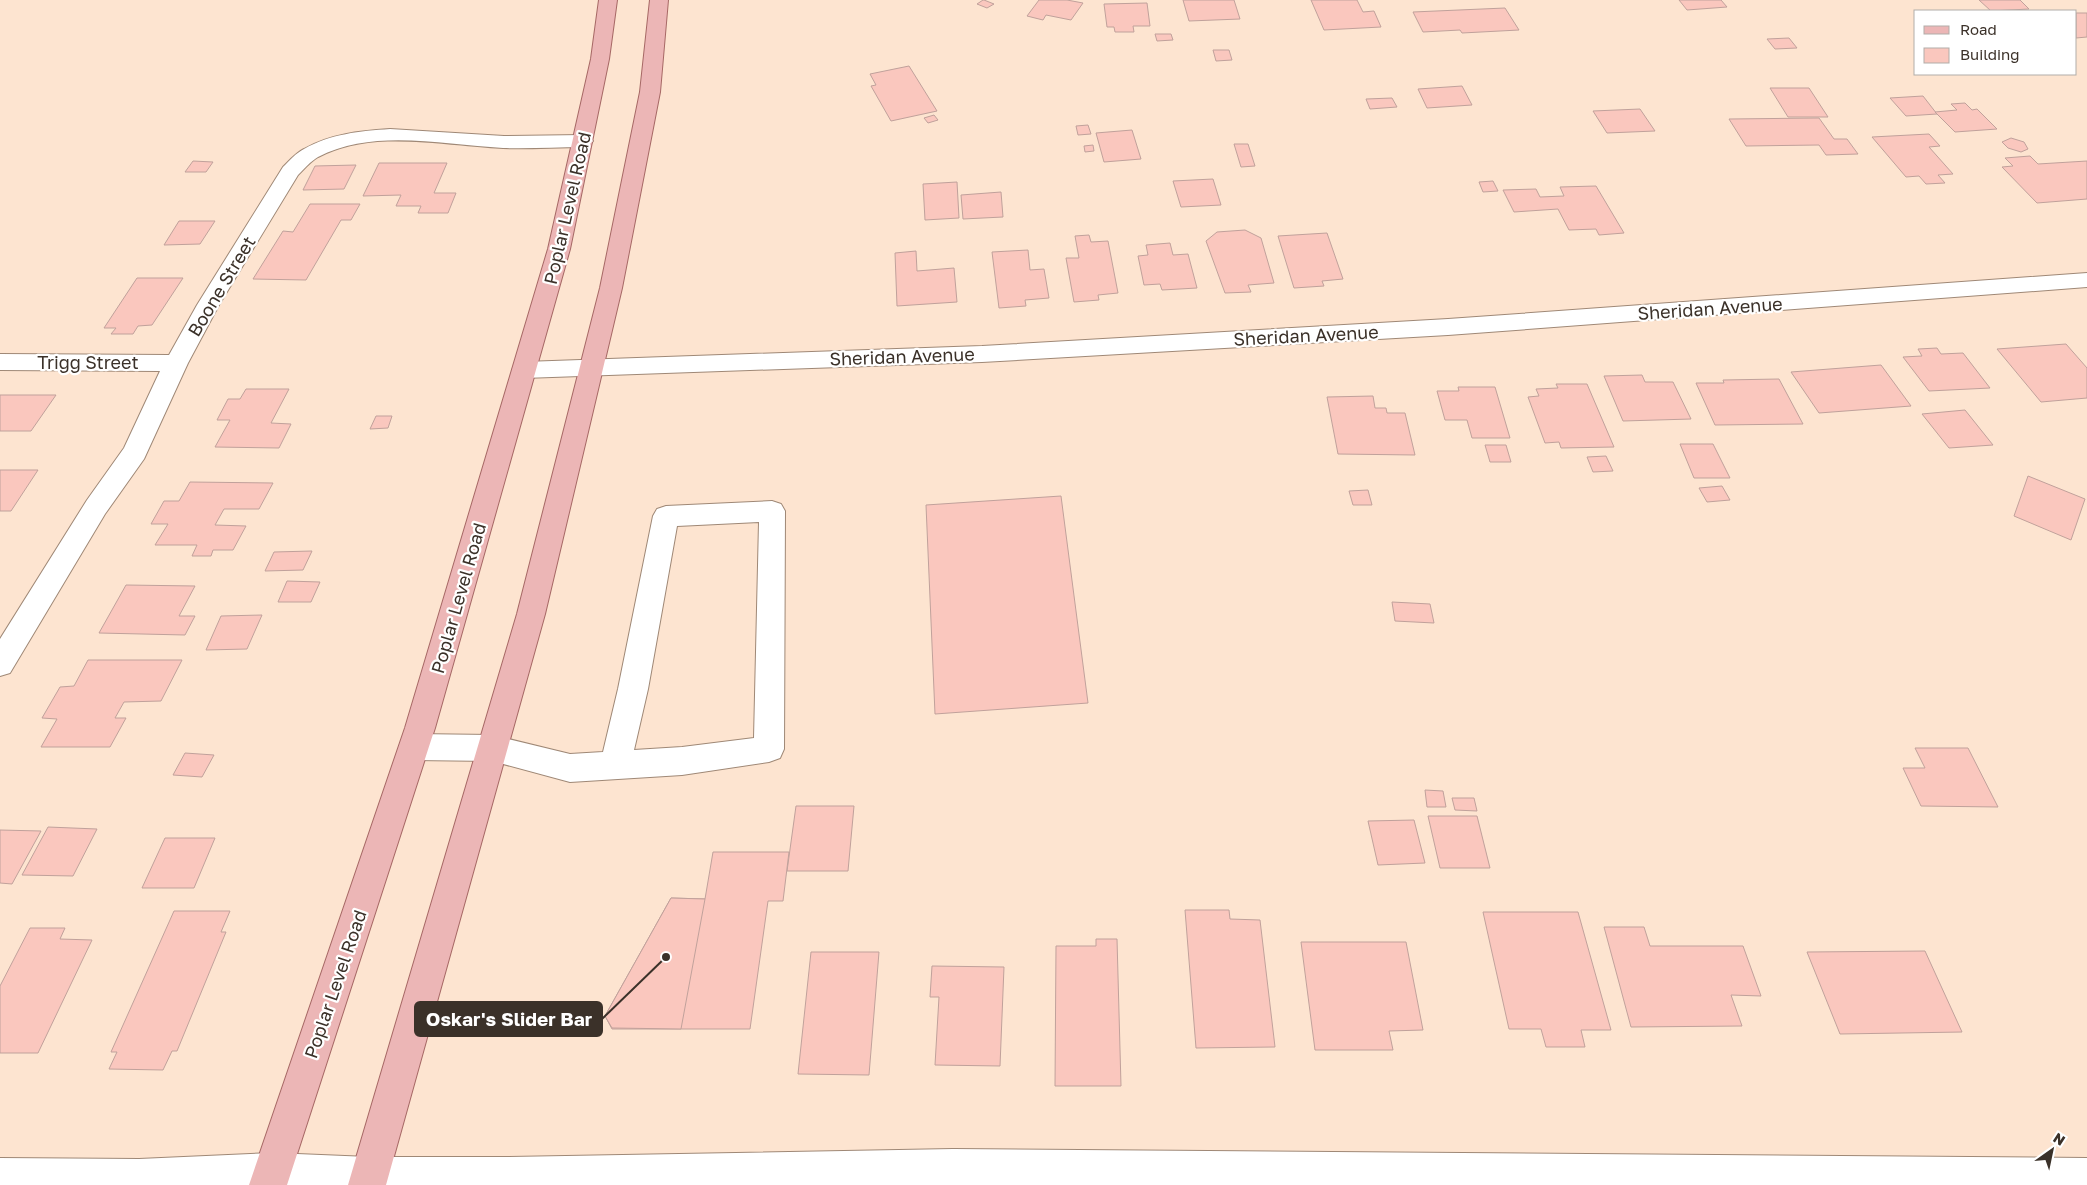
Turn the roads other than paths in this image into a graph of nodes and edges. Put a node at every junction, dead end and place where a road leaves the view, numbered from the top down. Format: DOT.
graph roads {
  1 [pos="608,0"];
  2 [pos="659,0"];
  3 [pos="583,141"];
  4 [pos="2087,280"];
  5 [pos="0,362"];
  6 [pos="176,363"];
  7 [pos="591,368"];
  8 [pos="524,370"];
  9 [pos="0,664"];
  10 [pos="414,747"];
  11 [pos="492,748"];
  12 [pos="615,765"];
  13 [pos="953,1176"];
  14 [pos="2087,1177"];
  15 [pos="0,1178"];
  16 [pos="270,1179"];
  17 [pos="368,1181"];
  1 -- 3 [label="main road, Poplar Level Road"];
  2 -- 7 [label="main road"];
  3 -- 6 [label="street, Boone Street"];
  3 -- 8 [label="main road, Poplar Level Road"];
  4 -- 7 [label="street, Sheridan Avenue"];
  5 -- 6 [label="street, Trigg Street"];
  6 -- 9 [label="street, Boone Street"];
  7 -- 8 [label="street, Sheridan Avenue"];
  7 -- 11 [label="main road"];
  8 -- 10 [label="main road, Poplar Level Road"];
  10 -- 11 [label="street"];
  10 -- 16 [label="main road, Poplar Level Road"];
  11 -- 12 [label="street"];
  11 -- 17 [label="main road"];
  12 -- 12 [label="street"];
  13 -- 14 [label="street"];
  13 -- 17 [label="street"];
  15 -- 16 [label="street"];
  16 -- 17 [label="street"];
}
